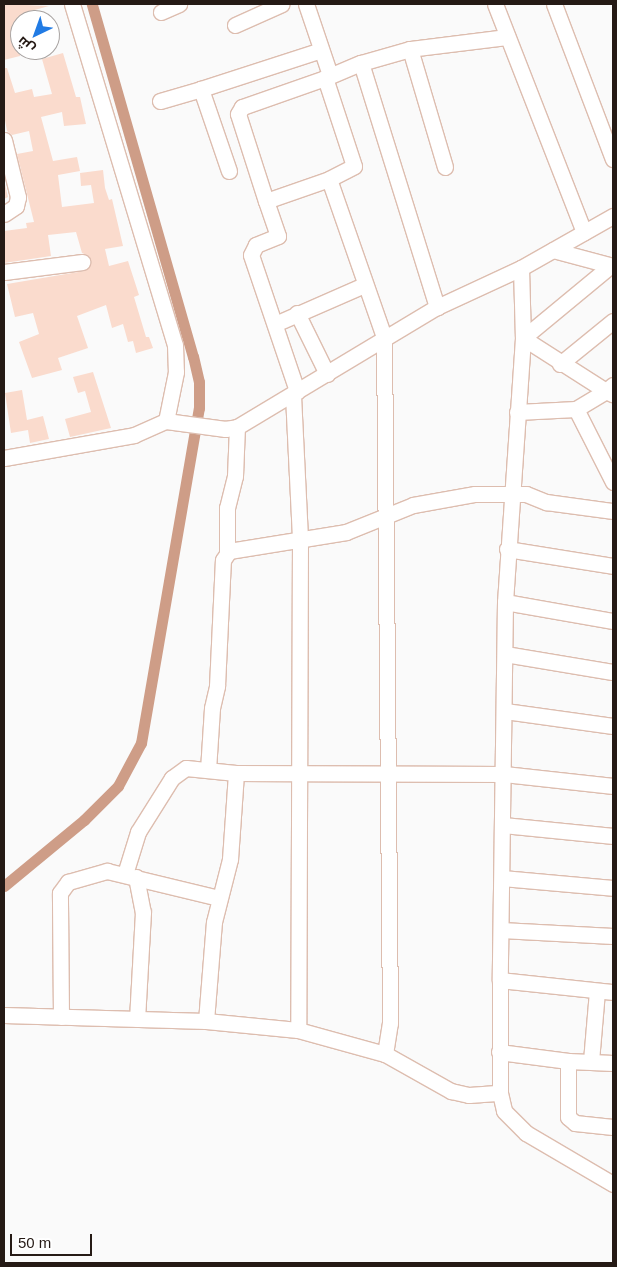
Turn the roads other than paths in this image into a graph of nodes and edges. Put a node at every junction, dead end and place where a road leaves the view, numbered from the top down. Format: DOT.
graph roads {
  1 [pos="72,4"];
  2 [pos="180,4"];
  3 [pos="282,4"];
  4 [pos="306,4"];
  5 [pos="495,4"];
  6 [pos="554,4"];
  7 [pos="161,12"];
  8 [pos="235,25"];
  9 [pos="508,37"];
  10 [pos="410,49"];
  11 [pos="321,50"];
  12 [pos="361,63"];
  13 [pos="328,76"];
  14 [pos="201,89"];
  15 [pos="160,101"];
  16 [pos="4,140"];
  17 [pos="613,159"];
  18 [pos="445,167"];
  19 [pos="229,171"];
  20 [pos="329,179"];
  21 [pos="266,201"];
  22 [pos="4,214"];
  23 [pos="613,216"];
  24 [pos="584,232"];
  25 [pos="553,250"];
  26 [pos="82,262"];
  27 [pos="612,266"];
  28 [pos="521,268"];
  29 [pos="4,272"];
  30 [pos="364,285"];
  31 [pos="437,307"];
  32 [pos="297,313"];
  33 [pos="613,321"];
  34 [pos="275,324"];
  35 [pos="384,337"];
  36 [pos="523,338"];
  37 [pos="560,364"];
  38 [pos="327,374"];
  39 [pos="611,390"];
  40 [pos="295,393"];
  41 [pos="576,408"];
  42 [pos="518,412"];
  43 [pos="168,421"];
  44 [pos="237,427"];
  45 [pos="4,458"];
  46 [pos="613,482"];
  47 [pos="511,493"];
  48 [pos="613,511"];
  49 [pos="384,516"];
  50 [pos="300,539"];
  51 [pos="507,549"];
  52 [pos="226,553"];
  53 [pos="613,566"];
  54 [pos="505,602"];
  55 [pos="613,621"];
  56 [pos="505,654"];
  57 [pos="613,672"];
  58 [pos="505,711"];
  59 [pos="613,726"];
  60 [pos="208,770"];
  61 [pos="236,773"];
  62 [pos="298,774"];
  63 [pos="387,774"];
  64 [pos="504,774"];
  65 [pos="613,786"];
  66 [pos="503,825"];
  67 [pos="613,836"];
  68 [pos="130,876"];
  69 [pos="502,878"];
  70 [pos="613,888"];
  71 [pos="219,898"];
  72 [pos="501,930"];
  73 [pos="613,936"];
  74 [pos="500,980"];
  75 [pos="598,991"];
  76 [pos="613,992"];
  77 [pos="4,1015"];
  78 [pos="61,1017"];
  79 [pos="137,1019"];
  80 [pos="206,1021"];
  81 [pos="298,1030"];
  82 [pos="499,1052"];
  83 [pos="385,1054"];
  84 [pos="568,1061"];
  85 [pos="591,1061"];
  86 [pos="613,1063"];
  87 [pos="500,1093"];
  88 [pos="613,1128"];
  89 [pos="613,1184"];
  1 -- 43 [label="street"];
  2 -- 7 [label="street"];
  3 -- 8 [label="street"];
  4 -- 11 [label="street"];
  5 -- 9 [label="street"];
  6 -- 17 [label="street"];
  9 -- 10 [label="street"];
  9 -- 24 [label="street"];
  10 -- 12 [label="street"];
  10 -- 18 [label="street"];
  11 -- 13 [label="street"];
  11 -- 14 [label="street"];
  12 -- 13 [label="street"];
  12 -- 31 [label="street"];
  13 -- 20 [label="street"];
  13 -- 21 [label="street"];
  14 -- 15 [label="street"];
  14 -- 19 [label="street"];
  16 -- 22 [label="street"];
  20 -- 21 [label="street"];
  20 -- 30 [label="street"];
  21 -- 34 [label="street"];
  23 -- 24 [label="street"];
  24 -- 25 [label="street"];
  25 -- 27 [label="street"];
  25 -- 28 [label="street"];
  26 -- 29 [label="street"];
  27 -- 36 [label="street"];
  28 -- 31 [label="street"];
  28 -- 36 [label="street"];
  30 -- 32 [label="street"];
  30 -- 35 [label="street"];
  31 -- 35 [label="street"];
  32 -- 34 [label="street"];
  32 -- 38 [label="street"];
  33 -- 37 [label="street"];
  34 -- 40 [label="street"];
  35 -- 38 [label="street"];
  35 -- 49 [label="street"];
  36 -- 37 [label="street"];
  36 -- 42 [label="street"];
  37 -- 39 [label="street"];
  38 -- 40 [label="street"];
  39 -- 41 [label="street"];
  40 -- 44 [label="street"];
  40 -- 50 [label="street"];
  41 -- 42 [label="street"];
  41 -- 46 [label="street"];
  42 -- 47 [label="street"];
  43 -- 44 [label="street"];
  43 -- 45 [label="street"];
  44 -- 52 [label="street"];
  47 -- 48 [label="street"];
  47 -- 49 [label="street"];
  47 -- 51 [label="street"];
  49 -- 50 [label="street"];
  49 -- 63 [label="street"];
  50 -- 52 [label="street"];
  50 -- 62 [label="street"];
  51 -- 53 [label="street"];
  51 -- 54 [label="street"];
  52 -- 60 [label="street"];
  54 -- 55 [label="street"];
  54 -- 56 [label="street"];
  56 -- 57 [label="street"];
  56 -- 58 [label="street"];
  58 -- 59 [label="street"];
  58 -- 64 [label="street"];
  60 -- 61 [label="street"];
  60 -- 68 [label="street"];
  61 -- 62 [label="street"];
  61 -- 71 [label="street"];
  62 -- 63 [label="street"];
  62 -- 81 [label="street"];
  63 -- 64 [label="street"];
  63 -- 83 [label="street"];
  64 -- 65 [label="street"];
  64 -- 66 [label="street"];
  66 -- 67 [label="street"];
  66 -- 69 [label="street"];
  68 -- 71 [label="street"];
  68 -- 78 [label="street"];
  68 -- 79 [label="street"];
  69 -- 70 [label="street"];
  69 -- 72 [label="street"];
  71 -- 80 [label="street"];
  72 -- 73 [label="street"];
  72 -- 74 [label="street"];
  74 -- 75 [label="street"];
  74 -- 82 [label="street"];
  75 -- 76 [label="street"];
  75 -- 85 [label="street"];
  77 -- 78 [label="street"];
  78 -- 79 [label="street"];
  79 -- 80 [label="street"];
  80 -- 81 [label="street"];
  81 -- 83 [label="street"];
  82 -- 84 [label="street"];
  82 -- 87 [label="street"];
  83 -- 87 [label="street"];
  84 -- 85 [label="street"];
  84 -- 88 [label="street"];
  85 -- 86 [label="street"];
  87 -- 89 [label="street"];
}
